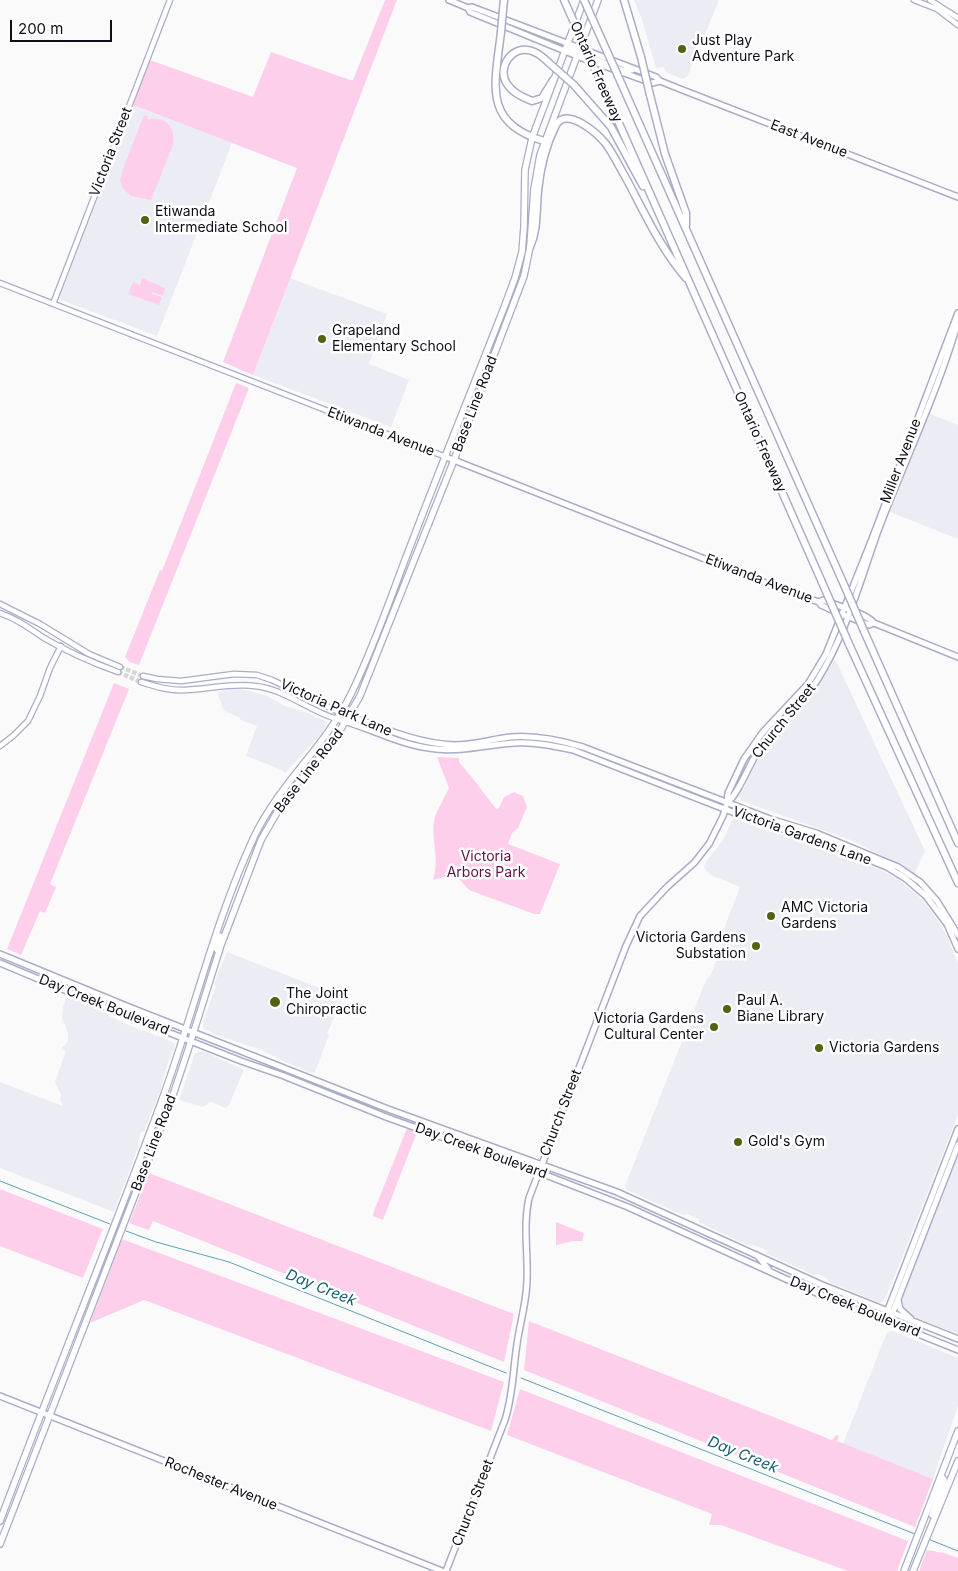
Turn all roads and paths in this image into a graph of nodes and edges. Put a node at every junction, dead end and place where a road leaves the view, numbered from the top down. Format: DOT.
graph roads {
  1 [pos="170,0"];
  2 [pos="449,0"];
  3 [pos="504,0"];
  4 [pos="564,0"];
  5 [pos="584,0"];
  6 [pos="598,0"];
  7 [pos="624,0"];
  8 [pos="914,0"];
  9 [pos="930,0"];
  10 [pos="958,18"];
  11 [pos="958,25"];
  12 [pos="566,47"];
  13 [pos="578,52"];
  14 [pos="553,80"];
  15 [pos="660,81"];
  16 [pos="532,138"];
  17 [pos="544,141"];
  18 [pos="649,192"];
  19 [pos="958,197"];
  20 [pos="687,228"];
  21 [pos="530,247"];
  22 [pos="0,283"];
  23 [pos="691,284"];
  24 [pos="53,304"];
  25 [pos="958,313"];
  26 [pos="958,322"];
  27 [pos="446,457"];
  28 [pos="454,460"];
  29 [pos="0,604"];
  30 [pos="846,612"];
  31 [pos="0,613"];
  32 [pos="64,640"];
  33 [pos="61,647"];
  34 [pos="958,657"];
  35 [pos="120,667"];
  36 [pos="118,672"];
  37 [pos="143,676"];
  38 [pos="141,682"];
  39 [pos="339,716"];
  40 [pos="348,719"];
  41 [pos="0,746"];
  42 [pos="726,806"];
  43 [pos="958,842"];
  44 [pos="908,880"];
  45 [pos="958,884"];
  46 [pos="934,897"];
  47 [pos="223,916"];
  48 [pos="958,936"];
  49 [pos="958,949"];
  50 [pos="219,952"];
  51 [pos="0,954"];
  52 [pos="0,963"];
  53 [pos="185,1029"];
  54 [pos="194,1032"];
  55 [pos="183,1038"];
  56 [pos="191,1041"];
  57 [pos="958,1129"];
  58 [pos="958,1145"];
  59 [pos="541,1164"];
  60 [pos="538,1172"];
  61 [pos="756,1255"];
  62 [pos="736,1257"];
  63 [pos="772,1273"];
  64 [pos="898,1299"];
  65 [pos="890,1312"];
  66 [pos="887,1321"];
  67 [pos="913,1322"];
  68 [pos="958,1340"];
  69 [pos="958,1350"];
  70 [pos="0,1396"];
  71 [pos="41,1413"];
  72 [pos="49,1416"];
  73 [pos="958,1431"];
  74 [pos="958,1461"];
  75 [pos="941,1476"];
  76 [pos="0,1521"];
  77 [pos="932,1522"];
  78 [pos="0,1544"];
  79 [pos="442,1571"];
  80 [pos="446,1571"];
  81 [pos="904,1571"];
  82 [pos="913,1571"];
  1 -- 24 [label="street, Victoria Street"];
  2 -- 12 [label="main road, East Avenue"];
  3 -- 16 [label="highway, bridge"];
  4 -- 18 [label="highway, Ontario Freeway, bridge"];
  5 -- 12 [label="main road, Base Line Road"];
  5 -- 20 [label="highway, Ontario Freeway, bridge"];
  6 -- 13 [label="main road, Base Line Road"];
  7 -- 20 [label="highway, bridge"];
  8 -- 11 [label="street"];
  9 -- 10 [label="street"];
  12 -- 13 [label="main road, East Avenue"];
  12 -- 13 [label="main road, East Avenue"];
  12 -- 14 [label="main road, Base Line Road"];
  13 -- 15 [label="main road, East Avenue"];
  13 -- 15 [label="main road, East Avenue"];
  13 -- 17 [label="main road, Base Line Road"];
  14 -- 16 [label="main road, Base Line Road"];
  14 -- 18 [label="highway, bridge"];
  15 -- 19 [label="main road, East Avenue"];
  16 -- 17 [label="highway"];
  16 -- 27 [label="main road, Base Line Road"];
  17 -- 21 [label="main road, Base Line Road"];
  18 -- 23 [label="highway, Ontario Freeway"];
  20 -- 43 [label="highway, Ontario Freeway, bridge"];
  21 -- 23 [label="highway"];
  21 -- 28 [label="main road, Base Line Road"];
  22 -- 24 [label="street, Etiwanda Avenue"];
  23 -- 45 [label="highway, Ontario Freeway, bridge"];
  24 -- 27 [label="street, Etiwanda Avenue"];
  25 -- 30 [label="main road, Miller Avenue"];
  26 -- 30 [label="main road, Miller Avenue"];
  27 -- 28 [label="main road, Etiwanda Avenue"];
  27 -- 39 [label="main road, Base Line Road"];
  28 -- 30 [label="main road, Etiwanda Avenue"];
  28 -- 40 [label="main road, Base Line Road"];
  29 -- 32 [label="street"];
  30 -- 34 [label="main road, Etiwanda Avenue"];
  30 -- 42 [label="main road, Church Street"];
  31 -- 33 [label="street"];
  32 -- 33 [label="street"];
  32 -- 35 [label="street"];
  33 -- 36 [label="street"];
  33 -- 41 [label="street"];
  37 -- 39 [label="street, Victoria Park Lane"];
  38 -- 39 [label="street, Victoria Park Lane"];
  39 -- 40 [label="main road, Victoria Park Lane"];
  39 -- 47 [label="main road, Base Line Road"];
  40 -- 42 [label="main road, Victoria Park Lane"];
  40 -- 50 [label="main road, Base Line Road"];
  42 -- 44 [label="main road, Victoria Gardens Lane"];
  42 -- 46 [label="main road, Victoria Gardens Lane"];
  42 -- 59 [label="main road, Church Street"];
  44 -- 46 [label="main road"];
  44 -- 49 [label="main road, Victoria Gardens Lane"];
  46 -- 48 [label="main road, Victoria Gardens Lane"];
  47 -- 50 [label="main road"];
  47 -- 53 [label="main road, Base Line Road"];
  50 -- 54 [label="main road, Base Line Road"];
  51 -- 53 [label="main road, Day Creek Boulevard"];
  52 -- 55 [label="main road, Day Creek Boulevard"];
  53 -- 54 [label="main road, Day Creek Boulevard"];
  53 -- 55 [label="main road, Base Line Road"];
  54 -- 56 [label="main road, Base Line Road"];
  54 -- 59 [label="main road, Day Creek Boulevard"];
  55 -- 56 [label="main road, Day Creek Boulevard"];
  55 -- 71 [label="main road, Base Line Road"];
  56 -- 60 [label="main road, Day Creek Boulevard"];
  56 -- 72 [label="main road, Base Line Road"];
  57 -- 65 [label="main road"];
  58 -- 64 [label="main road"];
  59 -- 60 [label="main road, Church Street"];
  59 -- 61 [label="main road, Day Creek Boulevard"];
  60 -- 62 [label="main road, Day Creek Boulevard"];
  60 -- 80 [label="main road, Church Street"];
  61 -- 62 [label="main road"];
  61 -- 63 [label="main road"];
  61 -- 65 [label="main road, Day Creek Boulevard"];
  62 -- 63 [label="main road, Day Creek Boulevard"];
  63 -- 66 [label="main road, Day Creek Boulevard"];
  64 -- 65 [label="main road"];
  64 -- 67 [label="main road"];
  65 -- 66 [label="main road"];
  65 -- 67 [label="main road, Day Creek Boulevard"];
  66 -- 69 [label="main road, Day Creek Boulevard"];
  67 -- 68 [label="main road, Day Creek Boulevard"];
  70 -- 71 [label="main road, Rochester Avenue"];
  71 -- 72 [label="main road, Rochester Avenue"];
  71 -- 76 [label="main road, Base Line Road"];
  72 -- 78 [label="main road, Base Line Road"];
  72 -- 79 [label="main road, Rochester Avenue"];
  73 -- 75 [label="main road"];
  74 -- 77 [label="main road"];
  75 -- 77 [label="main road"];
  75 -- 81 [label="main road"];
  77 -- 82 [label="main road"];
}
